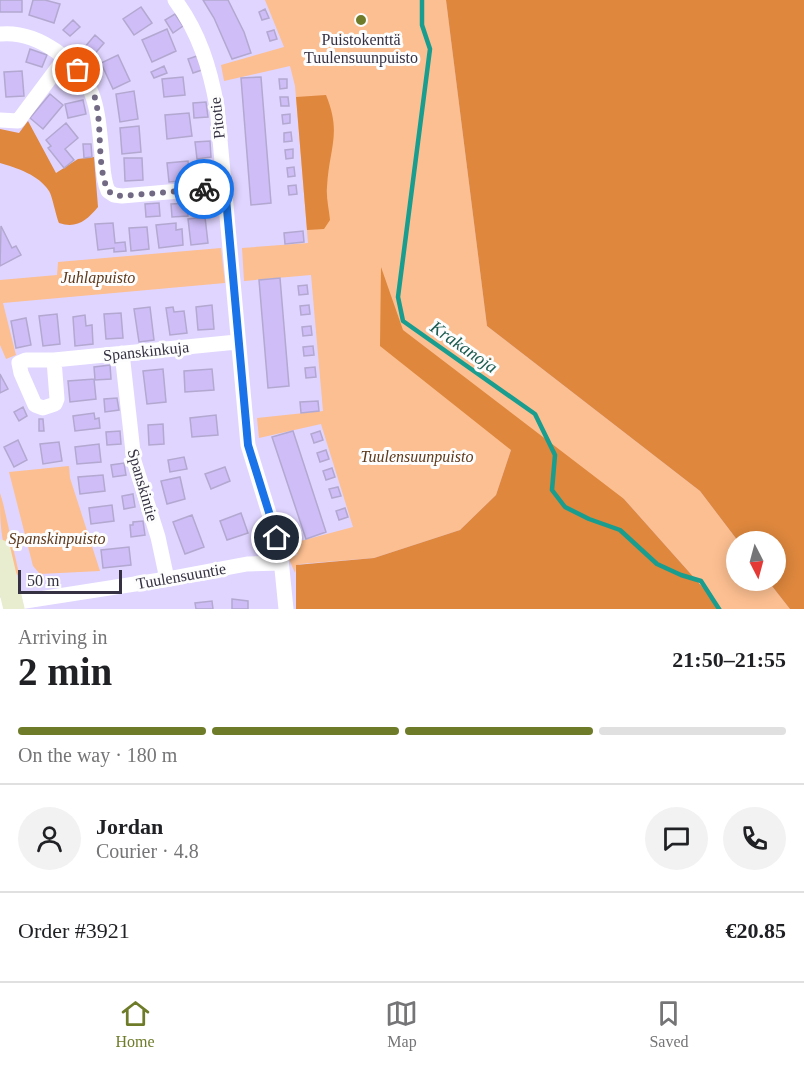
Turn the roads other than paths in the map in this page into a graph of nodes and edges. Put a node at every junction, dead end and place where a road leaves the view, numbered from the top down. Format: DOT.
graph roads {
  1 [pos="175,0"];
  2 [pos="0,34"];
  3 [pos="65,58"];
  4 [pos="0,120"];
  5 [pos="225,187"];
  6 [pos="237,342"];
  7 [pos="122,353"];
  8 [pos="54,360"];
  9 [pos="0,550"];
  10 [pos="281,563"];
  11 [pos="167,579"];
  12 [pos="9,605"];
  13 [pos="286,609"];
  1 -- 5 [label="street, Pitotie"];
  2 -- 3 [label="street"];
  3 -- 4 [label="street"];
  3 -- 5 [label="street"];
  5 -- 6 [label="street, Pitotie"];
  6 -- 7 [label="street, Spanskinkuja"];
  6 -- 10 [label="street, Pitotie"];
  7 -- 8 [label="street, Spanskinkuja"];
  7 -- 11 [label="street, Spanskintie"];
  9 -- 12 [label="street"];
  10 -- 11 [label="street, Tuulensuuntie"];
  10 -- 13 [label="street"];
  11 -- 12 [label="street, Tuulensuuntie"];
}
